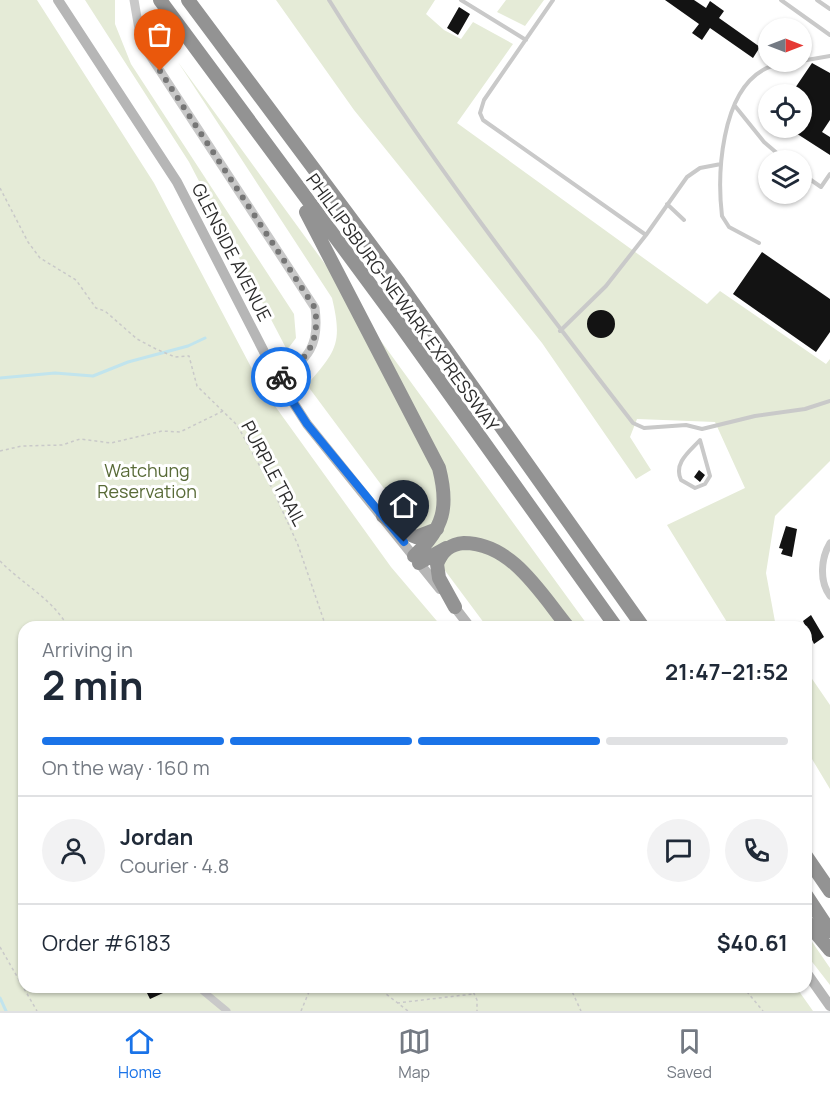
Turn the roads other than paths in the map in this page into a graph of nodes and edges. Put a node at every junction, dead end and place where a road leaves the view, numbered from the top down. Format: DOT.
graph roads {
  1 [pos="58,0"];
  2 [pos="160,0"];
  3 [pos="188,0"];
  4 [pos="329,0"];
  5 [pos="461,0"];
  6 [pos="554,0"];
  7 [pos="783,0"];
  8 [pos="817,0"];
  9 [pos="134,1"];
  10 [pos="830,9"];
  11 [pos="830,35"];
  12 [pos="526,39"];
  13 [pos="830,56"];
  14 [pos="812,59"];
  15 [pos="760,72"];
  16 [pos="735,106"];
  17 [pos="252,126"];
  18 [pos="773,150"];
  19 [pos="721,164"];
  20 [pos="830,174"];
  21 [pos="812,181"];
  22 [pos="668,204"];
  23 [pos="684,220"];
  24 [pos="646,235"];
  25 [pos="759,243"];
  26 [pos="560,331"];
  27 [pos="278,379"];
  28 [pos="830,401"];
  29 [pos="702,429"];
  30 [pos="700,440"];
  31 [pos="383,516"];
  32 [pos="437,529"];
  33 [pos="830,543"];
  34 [pos="448,547"];
  35 [pos="417,559"];
  36 [pos="830,596"];
  37 [pos="455,607"];
  38 [pos="466,621"];
  39 [pos="563,621"];
  40 [pos="612,621"];
  41 [pos="639,621"];
  42 [pos="812,865"];
  43 [pos="830,891"];
  44 [pos="812,904"];
  45 [pos="812,928"];
  46 [pos="830,930"];
  47 [pos="830,950"];
  48 [pos="812,980"];
  49 [pos="205,993"];
  50 [pos="830,1006"];
  51 [pos="227,1011"];
  1 -- 27 [label="main road, GLENSIDE AVENUE"];
  2 -- 17 [label="highway, PHILLIPSBURG-NEWARK EXPRESSWAY"];
  3 -- 41 [label="highway, PHILLIPSBURG-NEWARK EXPRESSWAY"];
  4 -- 26 [label="lane"];
  5 -- 12 [label="lane"];
  6 -- 12 [label="lane"];
  7 -- 11 [label="lane"];
  8 -- 10 [label="lane"];
  9 -- 27 [label="street"];
  12 -- 24 [label="lane"];
  13 -- 14 [label="lane"];
  15 -- 16 [label="lane"];
  16 -- 18 [label="lane"];
  16 -- 19 [label="lane"];
  17 -- 32 [label="highway"];
  17 -- 40 [label="highway, PHILLIPSBURG-NEWARK EXPRESSWAY"];
  19 -- 22 [label="lane"];
  19 -- 25 [label="lane"];
  20 -- 21 [label="lane"];
  22 -- 23 [label="lane"];
  22 -- 24 [label="lane"];
  24 -- 26 [label="lane"];
  26 -- 29 [label="lane"];
  27 -- 31 [label="main road, GLENSIDE AVENUE"];
  28 -- 29 [label="lane"];
  29 -- 30 [label="lane"];
  30 -- 30 [label="lane"];
  31 -- 32 [label="highway"];
  31 -- 35 [label="main road, GLENSIDE AVENUE"];
  32 -- 35 [label="highway"];
  33 -- 36 [label="street"];
  34 -- 35 [label="highway"];
  34 -- 37 [label="highway"];
  34 -- 39 [label="highway"];
  35 -- 37 [label="main road, GLENSIDE AVENUE"];
  37 -- 38 [label="main road, GLENSIDE AVENUE"];
  42 -- 43 [label="highway"];
  44 -- 46 [label="highway"];
  45 -- 47 [label="highway"];
  48 -- 50 [label="main road"];
  49 -- 51 [label="street"];
}
